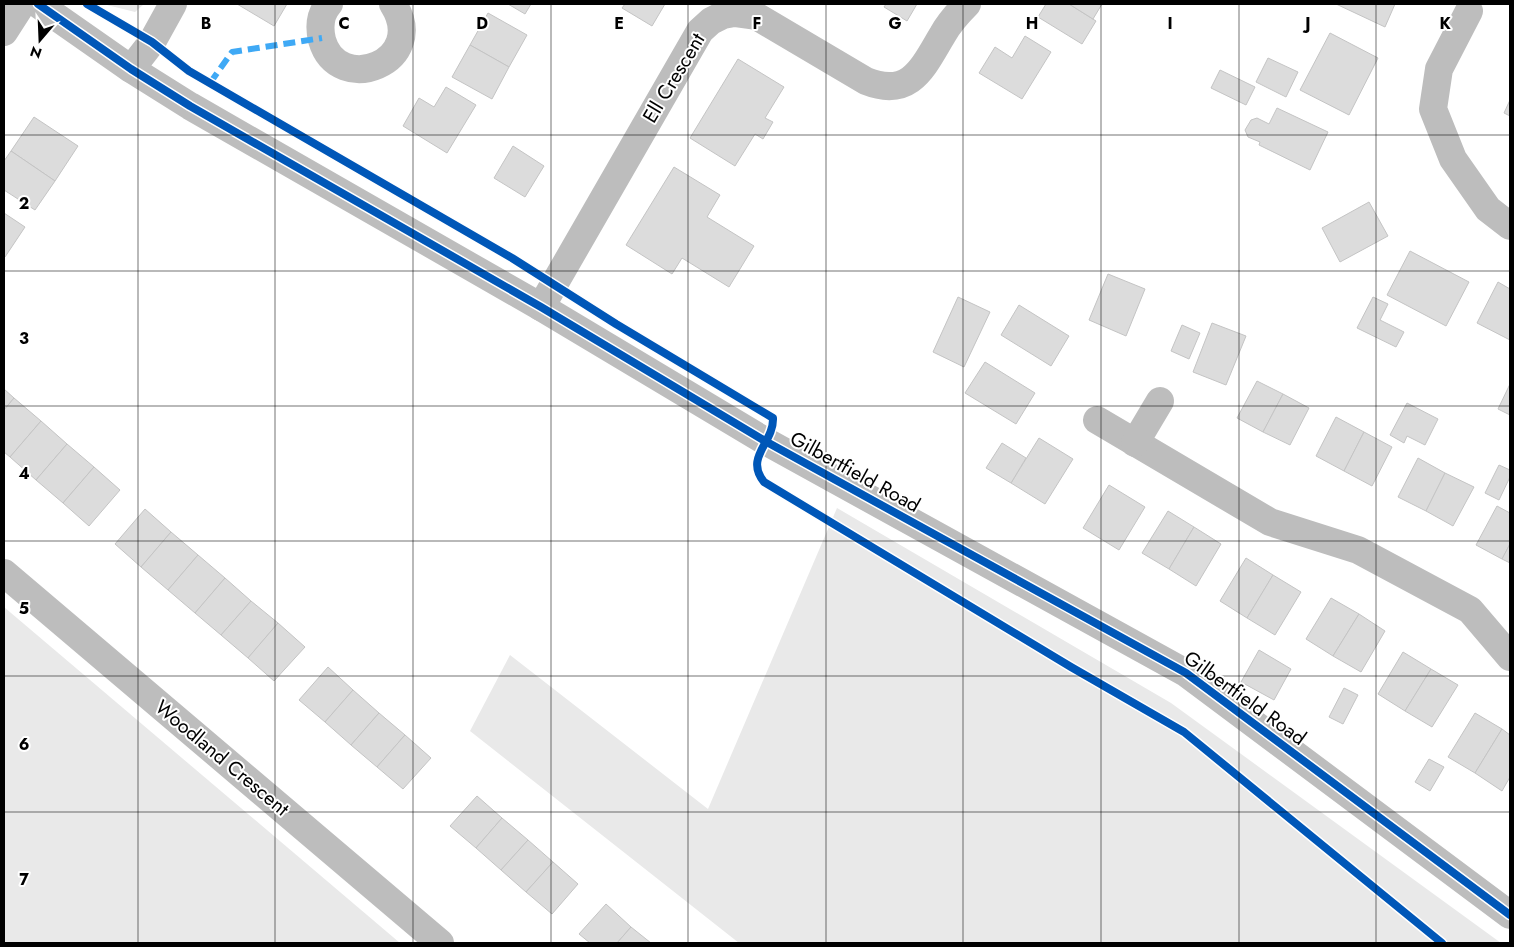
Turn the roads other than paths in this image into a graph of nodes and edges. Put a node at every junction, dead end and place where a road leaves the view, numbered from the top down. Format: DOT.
graph roads {
  1 [pos="22,4"];
  2 [pos="38,4"];
  3 [pos="173,4"];
  4 [pos="329,4"];
  5 [pos="393,4"];
  6 [pos="967,4"];
  7 [pos="1469,11"];
  8 [pos="4,32"];
  9 [pos="131,69"];
  10 [pos="1510,226"];
  11 [pos="541,306"];
  12 [pos="1160,401"];
  13 [pos="1097,420"];
  14 [pos="1135,443"];
  15 [pos="4,573"];
  16 [pos="1510,657"];
  17 [pos="1510,915"];
  18 [pos="440,943"];
  1 -- 8 [label="street"];
  2 -- 9 [label="street, Gilbertfield Road"];
  3 -- 9 [label="street"];
  4 -- 5 [label="street"];
  6 -- 11 [label="street, Ell Crescent"];
  7 -- 10 [label="street"];
  9 -- 11 [label="street, Gilbertfield Road"];
  11 -- 17 [label="street, Gilbertfield Road"];
  12 -- 14 [label="street"];
  13 -- 14 [label="street"];
  14 -- 16 [label="street"];
  15 -- 18 [label="street, Woodland Crescent"];
}
